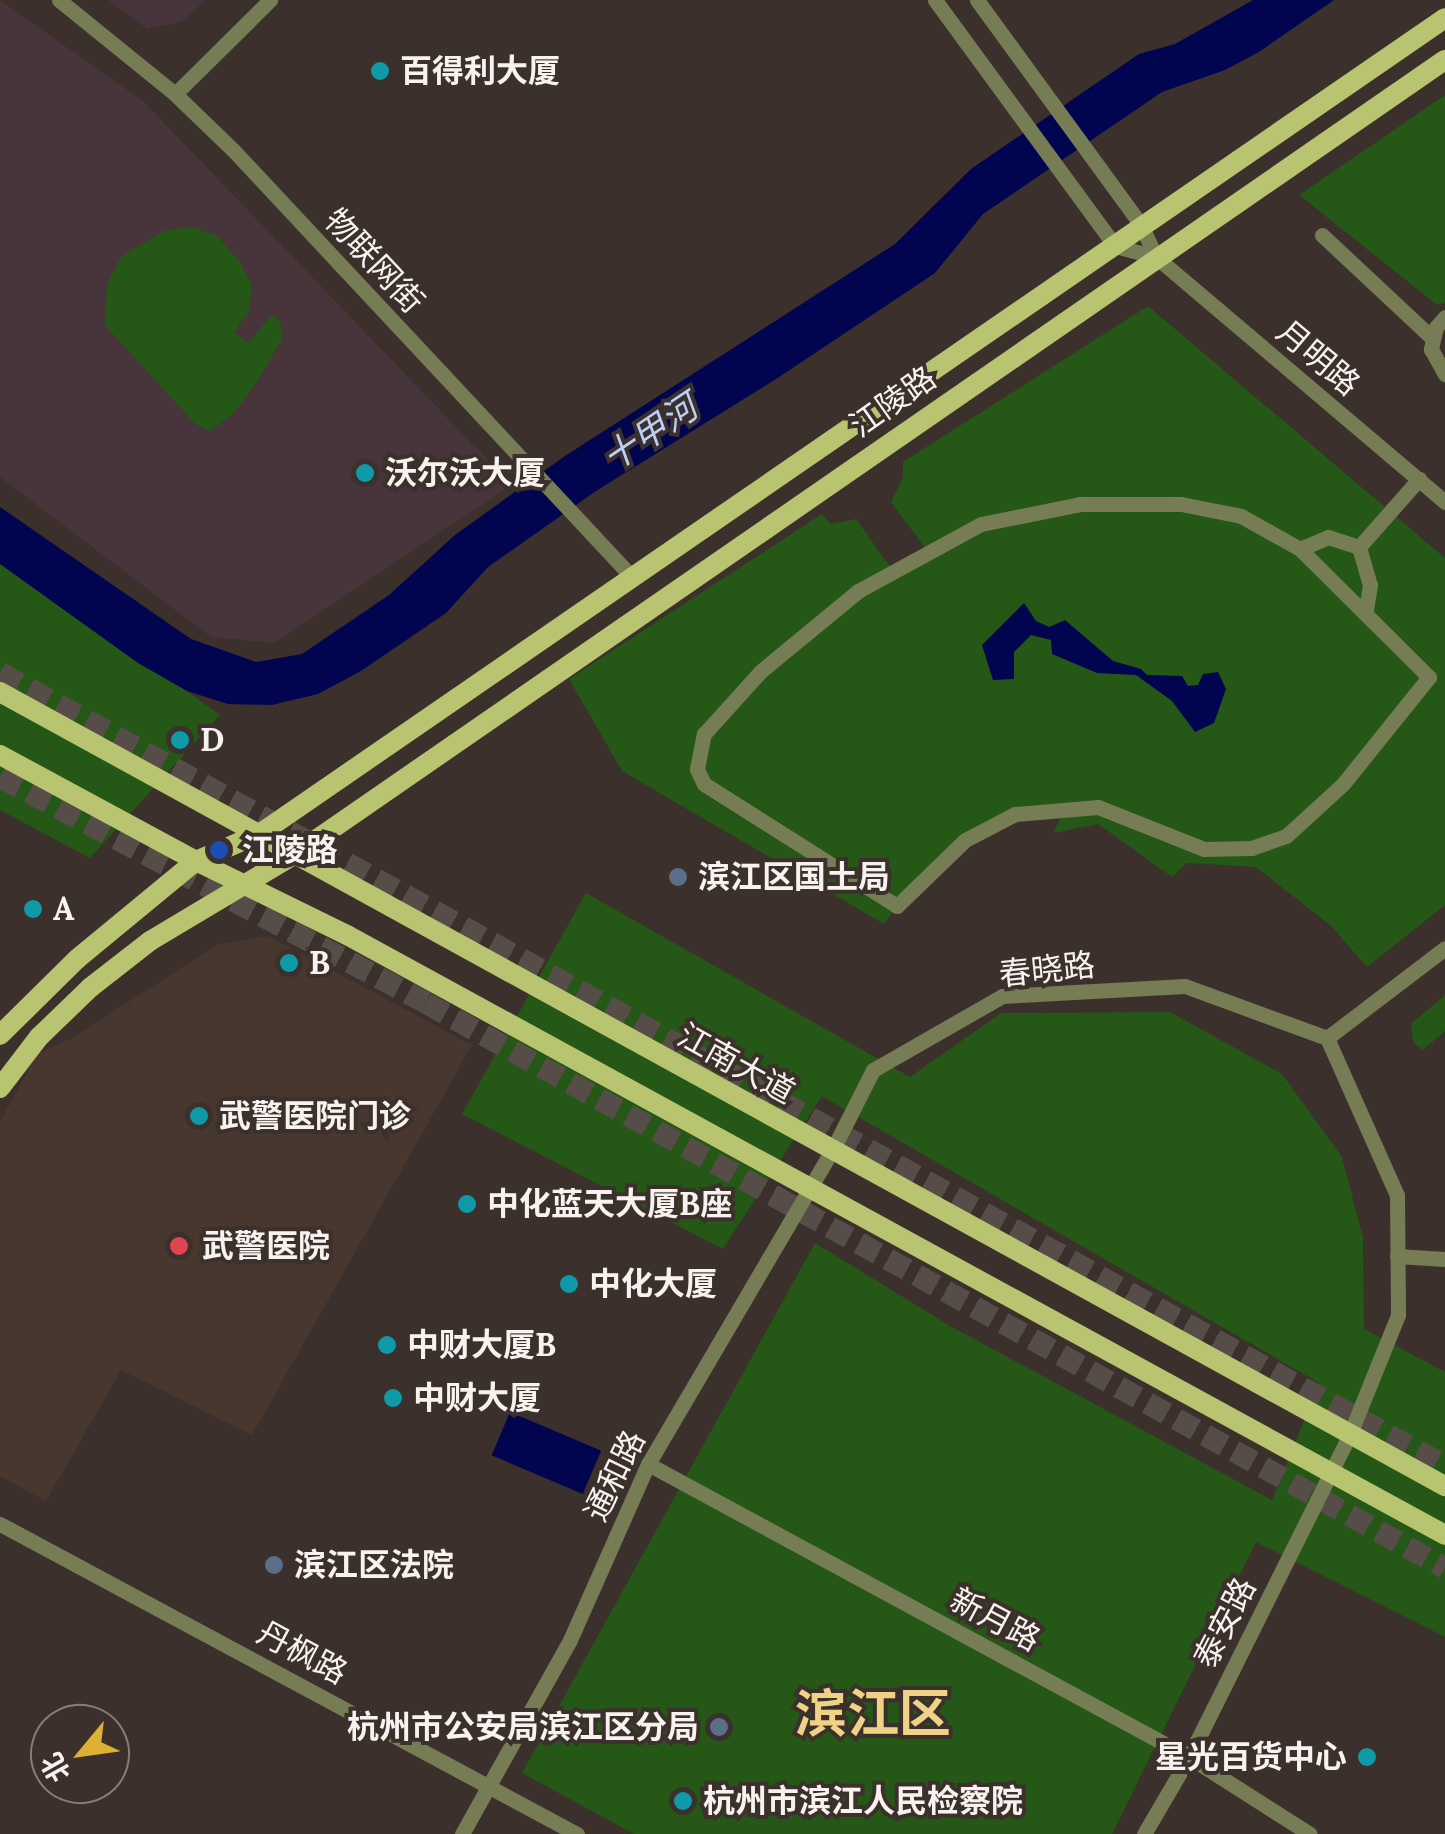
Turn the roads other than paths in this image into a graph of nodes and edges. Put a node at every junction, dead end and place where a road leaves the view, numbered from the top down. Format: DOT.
graph roads {
  1 [pos="60,0"];
  2 [pos="270,0"];
  3 [pos="935,0"];
  4 [pos="977,0"];
  5 [pos="1445,18"];
  6 [pos="1445,60"];
  7 [pos="175,94"];
  8 [pos="1141,225"];
  9 [pos="1322,234"];
  10 [pos="1116,246"];
  11 [pos="1156,257"];
  12 [pos="1445,317"];
  13 [pos="1432,337"];
  14 [pos="1445,374"];
  15 [pos="1419,479"];
  16 [pos="1445,502"];
  17 [pos="1359,547"];
  18 [pos="1300,549"];
  19 [pos="633,578"];
  20 [pos="1366,611"];
  21 [pos="0,692"];
  22 [pos="0,755"];
  23 [pos="261,834"];
  24 [pos="296,852"];
  25 [pos="196,862"];
  26 [pos="243,882"];
  27 [pos="1445,948"];
  28 [pos="0,1035"];
  29 [pos="1327,1038"];
  30 [pos="0,1088"];
  31 [pos="832,1151"];
  32 [pos="809,1186"];
  33 [pos="1398,1256"];
  34 [pos="1445,1259"];
  35 [pos="1350,1434"];
  36 [pos="648,1464"];
  37 [pos="1331,1472"];
  38 [pos="1445,1486"];
  39 [pos="0,1524"];
  40 [pos="1445,1535"];
  41 [pos="1189,1756"];
  42 [pos="489,1784"];
  43 [pos="462,1834"];
  44 [pos="577,1834"];
  45 [pos="1144,1834"];
  46 [pos="1310,1834"];
  1 -- 7 [label="street, 物联网街"];
  2 -- 7 [label="street"];
  3 -- 10 [label="street"];
  4 -- 8 [label="street, 月明路"];
  5 -- 8 [label="main road, 江陵路"];
  6 -- 11 [label="main road, 江陵路"];
  7 -- 19 [label="street, 物联网街"];
  8 -- 10 [label="main road, 江陵路"];
  8 -- 11 [label="street, 月明路"];
  9 -- 13 [label="street"];
  10 -- 11 [label="street, 月明路"];
  10 -- 19 [label="main road, 江陵路"];
  11 -- 15 [label="street, 月明路"];
  11 -- 24 [label="main road, 江陵路"];
  12 -- 13 [label="street"];
  13 -- 14 [label="street"];
  15 -- 16 [label="street, 月明路"];
  15 -- 17 [label="street"];
  17 -- 18 [label="street"];
  17 -- 20 [label="street"];
  18 -- 20 [label="street"];
  18 -- 20 [label="street"];
  19 -- 23 [label="main road, 江陵路"];
  21 -- 23 [label="main road, 江南大道"];
  22 -- 25 [label="main road"];
  23 -- 24 [label="main road, 江南大道"];
  23 -- 25 [label="main road, 江陵路"];
  24 -- 26 [label="main road, 江陵路"];
  24 -- 31 [label="main road, 江南大道"];
  25 -- 26 [label="main road"];
  25 -- 28 [label="main road, 江陵路"];
  26 -- 30 [label="main road, 江陵路"];
  26 -- 32 [label="main road"];
  27 -- 29 [label="street"];
  29 -- 31 [label="street, 春晓路"];
  29 -- 33 [label="street"];
  31 -- 32 [label="street, 通和路"];
  31 -- 35 [label="main road, 江南大道"];
  32 -- 36 [label="street, 通和路"];
  32 -- 37 [label="main road"];
  33 -- 34 [label="street"];
  33 -- 35 [label="street"];
  35 -- 37 [label="street, 泰安路"];
  35 -- 38 [label="main road, 江南大道"];
  36 -- 41 [label="street, 新月路"];
  36 -- 42 [label="street, 通和路"];
  37 -- 40 [label="main road"];
  37 -- 41 [label="street, 泰安路"];
  39 -- 42 [label="street, 丹枫路"];
  41 -- 45 [label="street, 泰安路"];
  41 -- 46 [label="street, 新月路"];
  42 -- 43 [label="street, 通和路"];
  42 -- 44 [label="street, 丹枫路"];
}
